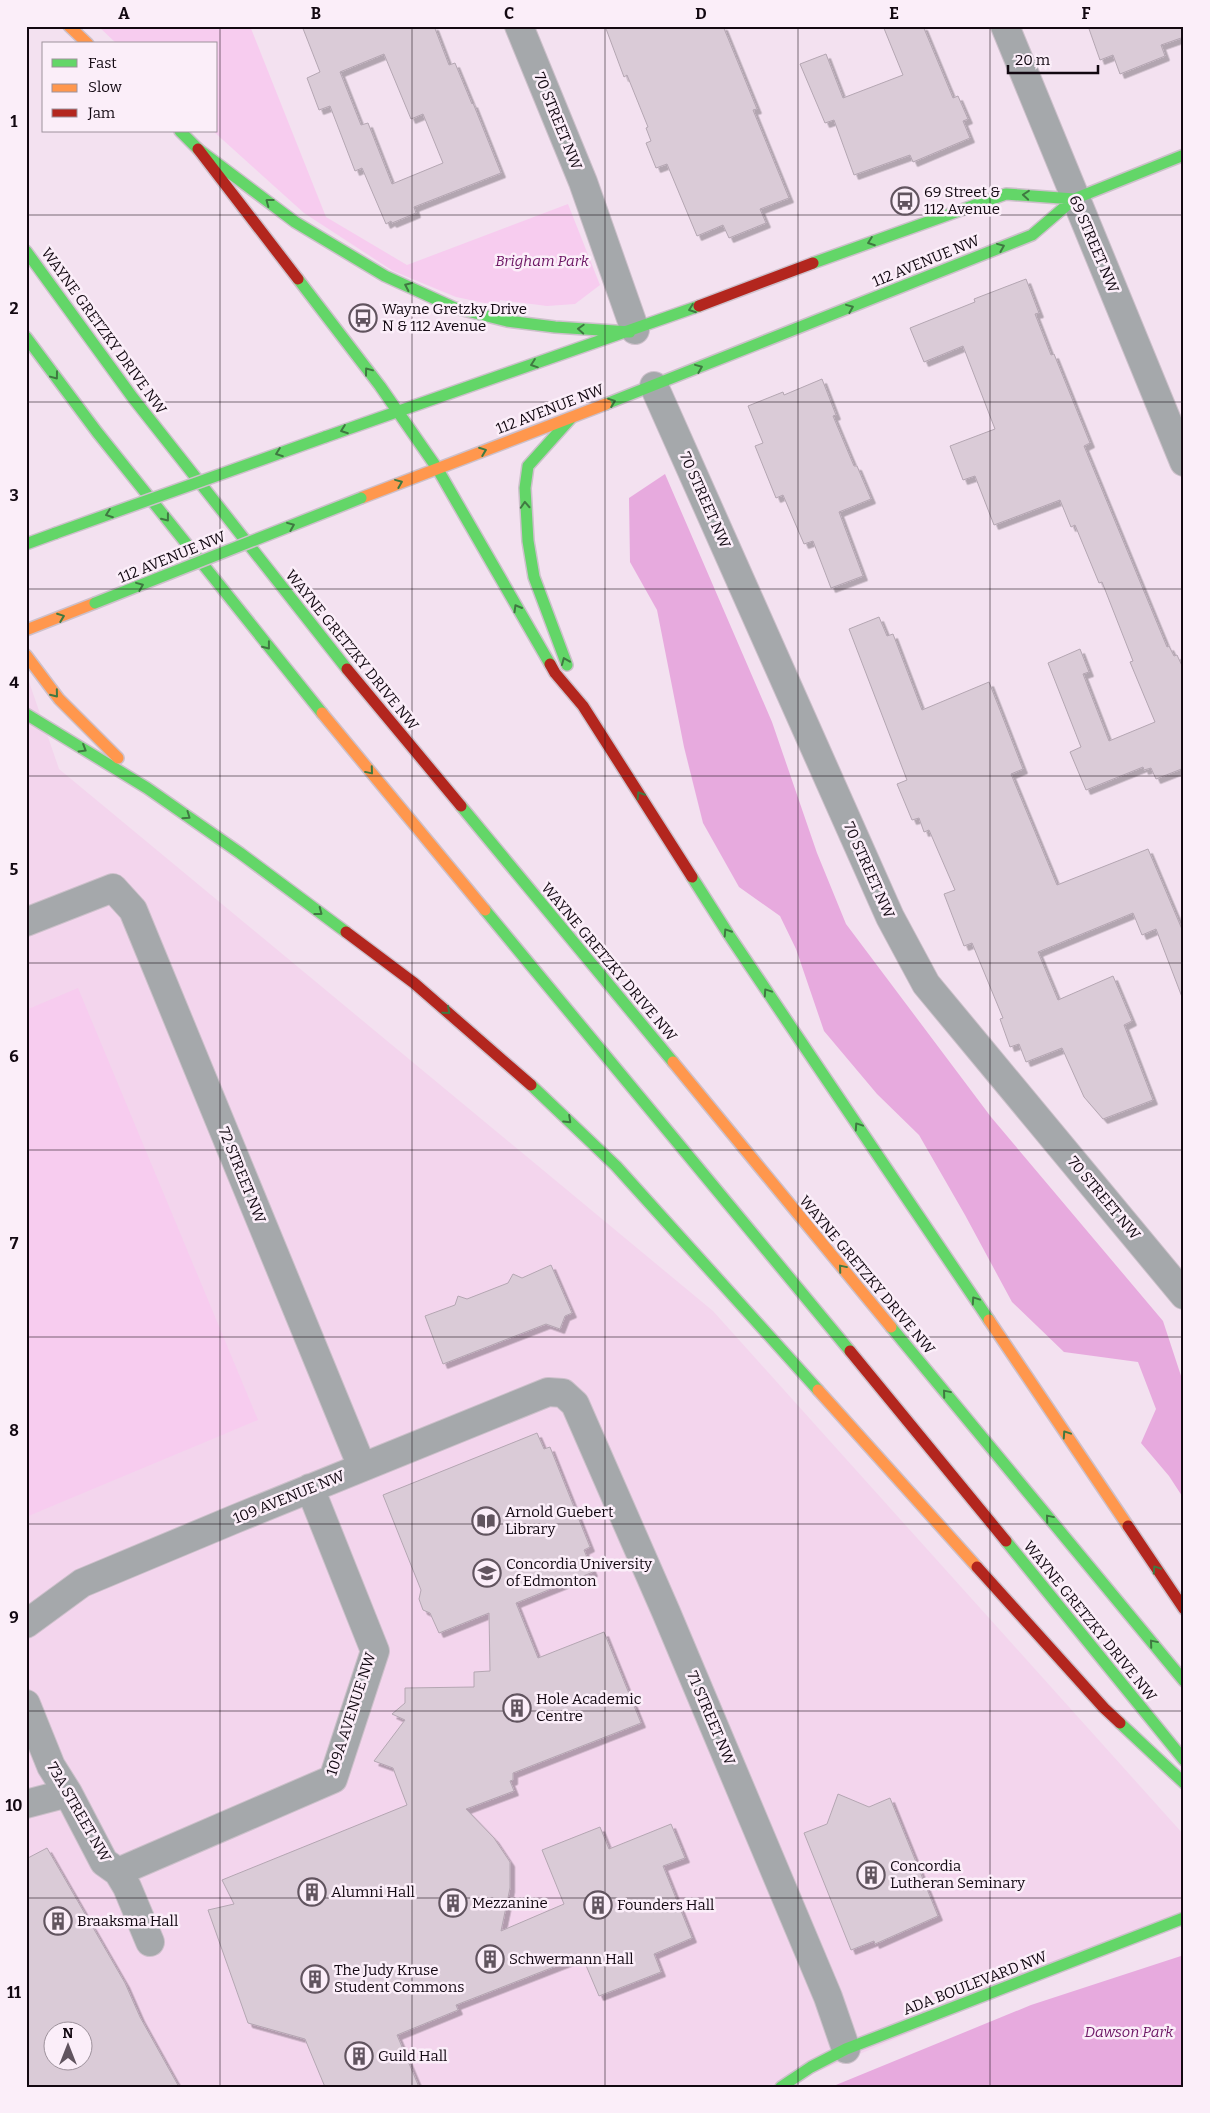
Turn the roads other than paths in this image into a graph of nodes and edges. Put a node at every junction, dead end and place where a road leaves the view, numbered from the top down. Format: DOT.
graph roads {
  1 [pos="69,26"];
  2 [pos="519,26"];
  3 [pos="1005,26"];
  4 [pos="86,42"];
  5 [pos="181,132"];
  6 [pos="198,149"];
  7 [pos="1184,155"];
  8 [pos="1074,199"];
  9 [pos="26,251"];
  10 [pos="632,331"];
  11 [pos="26,337"];
  12 [pos="654,386"];
  13 [pos="396,411"];
  14 [pos="571,418"];
  15 [pos="1184,462"];
  16 [pos="437,468"];
  17 [pos="26,544"];
  18 [pos="26,630"];
  19 [pos="26,655"];
  20 [pos="583,706"];
  21 [pos="26,714"];
  22 [pos="148,788"];
  23 [pos="26,922"];
  24 [pos="1184,1295"];
  25 [pos="563,1393"];
  26 [pos="362,1467"];
  27 [pos="310,1488"];
  28 [pos="1184,1610"];
  29 [pos="26,1624"];
  30 [pos="1184,1681"];
  31 [pos="26,1704"];
  32 [pos="1184,1760"];
  33 [pos="1184,1783"];
  34 [pos="68,1792"];
  35 [pos="26,1804"];
  36 [pos="118,1872"];
  37 [pos="1184,1918"];
  38 [pos="150,1942"];
  39 [pos="846,2049"];
  40 [pos="781,2087"];
  1 -- 4 [label="main road"];
  2 -- 10 [label="street, 70 STREET NW"];
  3 -- 8 [label="street, 69 STREET NW"];
  5 -- 6 [label="main road"];
  10 -- 6 [label="main road, one-way"];
  13 -- 6 [label="main road, one-way"];
  7 -- 8 [label="main road, 112 AVENUE NW"];
  8 -- 10 [label="main road, 112 AVENUE NW, one-way"];
  12 -- 8 [label="main road, 112 AVENUE NW, one-way"];
  8 -- 15 [label="street, 69 STREET NW"];
  30 -- 9 [label="main road, WAYNE GRETZKY DRIVE NW, one-way"];
  10 -- 13 [label="main road, 112 AVENUE NW, one-way"];
  11 -- 32 [label="main road, WAYNE GRETZKY DRIVE NW, one-way"];
  14 -- 12 [label="main road, 112 AVENUE NW, one-way"];
  12 -- 24 [label="street, 70 STREET NW"];
  13 -- 16 [label="main road"];
  13 -- 17 [label="main road, 112 AVENUE NW, one-way, bridge"];
  16 -- 14 [label="main road, 112 AVENUE NW, one-way"];
  20 -- 14 [label="main road, one-way"];
  18 -- 16 [label="main road, 112 AVENUE NW, one-way, bridge"];
  20 -- 16 [label="main road, one-way"];
  19 -- 22 [label="main road, one-way"];
  28 -- 20 [label="main road, one-way"];
  21 -- 22 [label="main road, one-way"];
  22 -- 33 [label="main road, one-way"];
  23 -- 26 [label="street, 72 STREET NW"];
  25 -- 26 [label="street, 109 AVENUE NW"];
  25 -- 39 [label="street, 71 STREET NW"];
  26 -- 27 [label="street, 109 AVENUE NW"];
  27 -- 29 [label="street, 109 AVENUE NW"];
  27 -- 36 [label="street, 109A AVENUE NW"];
  31 -- 34 [label="street, 73A STREET NW"];
  34 -- 35 [label="street"];
  34 -- 36 [label="street, 73A STREET NW"];
  36 -- 38 [label="street, 73A STREET NW"];
  37 -- 39 [label="main road, ADA BOULEVARD NW"];
  39 -- 40 [label="main road, ADA BOULEVARD NW"];
}
